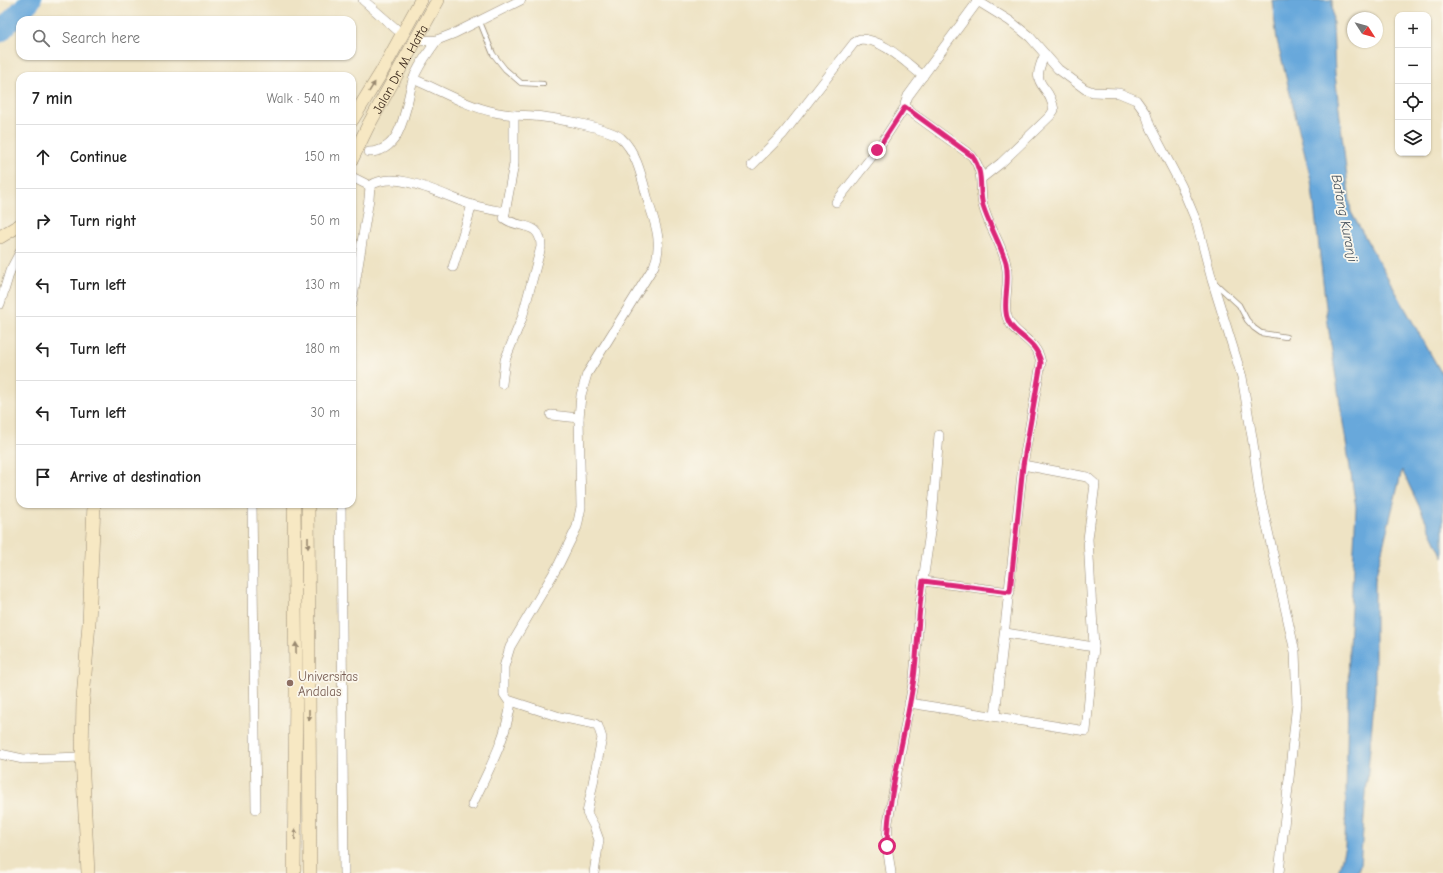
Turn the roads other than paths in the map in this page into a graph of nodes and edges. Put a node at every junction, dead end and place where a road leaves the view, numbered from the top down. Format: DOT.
graph roads {
  1 [pos="363,0"];
  2 [pos="421,0"];
  3 [pos="438,0"];
  4 [pos="521,0"];
  5 [pos="982,2"];
  6 [pos="480,22"];
  7 [pos="402,34"];
  8 [pos="437,40"];
  9 [pos="416,41"];
  10 [pos="1045,54"];
  11 [pos="923,76"];
  12 [pos="413,79"];
  13 [pos="543,84"];
  14 [pos="905,107"];
  15 [pos="356,113"];
  16 [pos="514,115"];
  17 [pos="356,151"];
  18 [pos="369,152"];
  19 [pos="752,166"];
  20 [pos="982,178"];
  21 [pos="356,179"];
  22 [pos="370,186"];
  23 [pos="836,202"];
  24 [pos="472,205"];
  25 [pos="505,212"];
  26 [pos="16,227"];
  27 [pos="0,237"];
  28 [pos="16,260"];
  29 [pos="453,267"];
  30 [pos="356,279"];
  31 [pos="1212,280"];
  32 [pos="0,304"];
  33 [pos="1286,337"];
  34 [pos="502,384"];
  35 [pos="551,415"];
  36 [pos="579,418"];
  37 [pos="939,435"];
  38 [pos="1023,465"];
  39 [pos="94,508"];
  40 [pos="252,508"];
  41 [pos="294,508"];
  42 [pos="308,508"];
  43 [pos="341,508"];
  44 [pos="923,581"];
  45 [pos="1010,592"];
  46 [pos="1006,633"];
  47 [pos="1094,647"];
  48 [pos="511,702"];
  49 [pos="909,703"];
  50 [pos="995,716"];
  51 [pos="0,754"];
  52 [pos="82,757"];
  53 [pos="472,805"];
  54 [pos="256,809"];
  55 [pos="88,873"];
  56 [pos="294,873"];
  57 [pos="310,873"];
  58 [pos="344,873"];
  59 [pos="594,873"];
  60 [pos="890,873"];
  61 [pos="1279,873"];
  1 -- 7 [label="street"];
  2 -- 7 [label="street, Jalan Dr. M. Hatta"];
  3 -- 9 [label="street, Jalan Dr. M. Hatta"];
  4 -- 6 [label="street"];
  5 -- 10 [label="street"];
  5 -- 11 [label="street"];
  6 -- 8 [label="street"];
  6 -- 13 [label="lane"];
  15 -- 7 [label="street, Jalan Dr. M. Hatta, one-way"];
  8 -- 9 [label="street"];
  8 -- 12 [label="street"];
  9 -- 17 [label="street, Jalan Dr. M. Hatta"];
  10 -- 20 [label="street"];
  10 -- 31 [label="street"];
  11 -- 14 [label="street"];
  11 -- 19 [label="street"];
  12 -- 16 [label="street"];
  12 -- 18 [label="street"];
  14 -- 20 [label="street"];
  14 -- 23 [label="street"];
  16 -- 25 [label="street"];
  16 -- 36 [label="street"];
  20 -- 38 [label="street"];
  21 -- 22 [label="street"];
  22 -- 24 [label="street"];
  22 -- 30 [label="street"];
  24 -- 25 [label="street"];
  24 -- 29 [label="street"];
  25 -- 34 [label="street"];
  26 -- 27 [label="street"];
  28 -- 32 [label="street"];
  31 -- 33 [label="lane"];
  31 -- 61 [label="street"];
  35 -- 36 [label="street"];
  36 -- 48 [label="street"];
  37 -- 44 [label="street"];
  38 -- 45 [label="street"];
  38 -- 47 [label="street"];
  39 -- 52 [label="street"];
  40 -- 54 [label="street"];
  56 -- 41 [label="street, one-way"];
  42 -- 57 [label="street, one-way"];
  43 -- 58 [label="street"];
  44 -- 45 [label="street"];
  44 -- 49 [label="street"];
  45 -- 46 [label="street"];
  46 -- 47 [label="street"];
  46 -- 50 [label="street"];
  47 -- 50 [label="street"];
  48 -- 53 [label="street"];
  48 -- 59 [label="street"];
  49 -- 50 [label="street"];
  49 -- 60 [label="street"];
  51 -- 52 [label="street"];
  52 -- 55 [label="street"];
}
